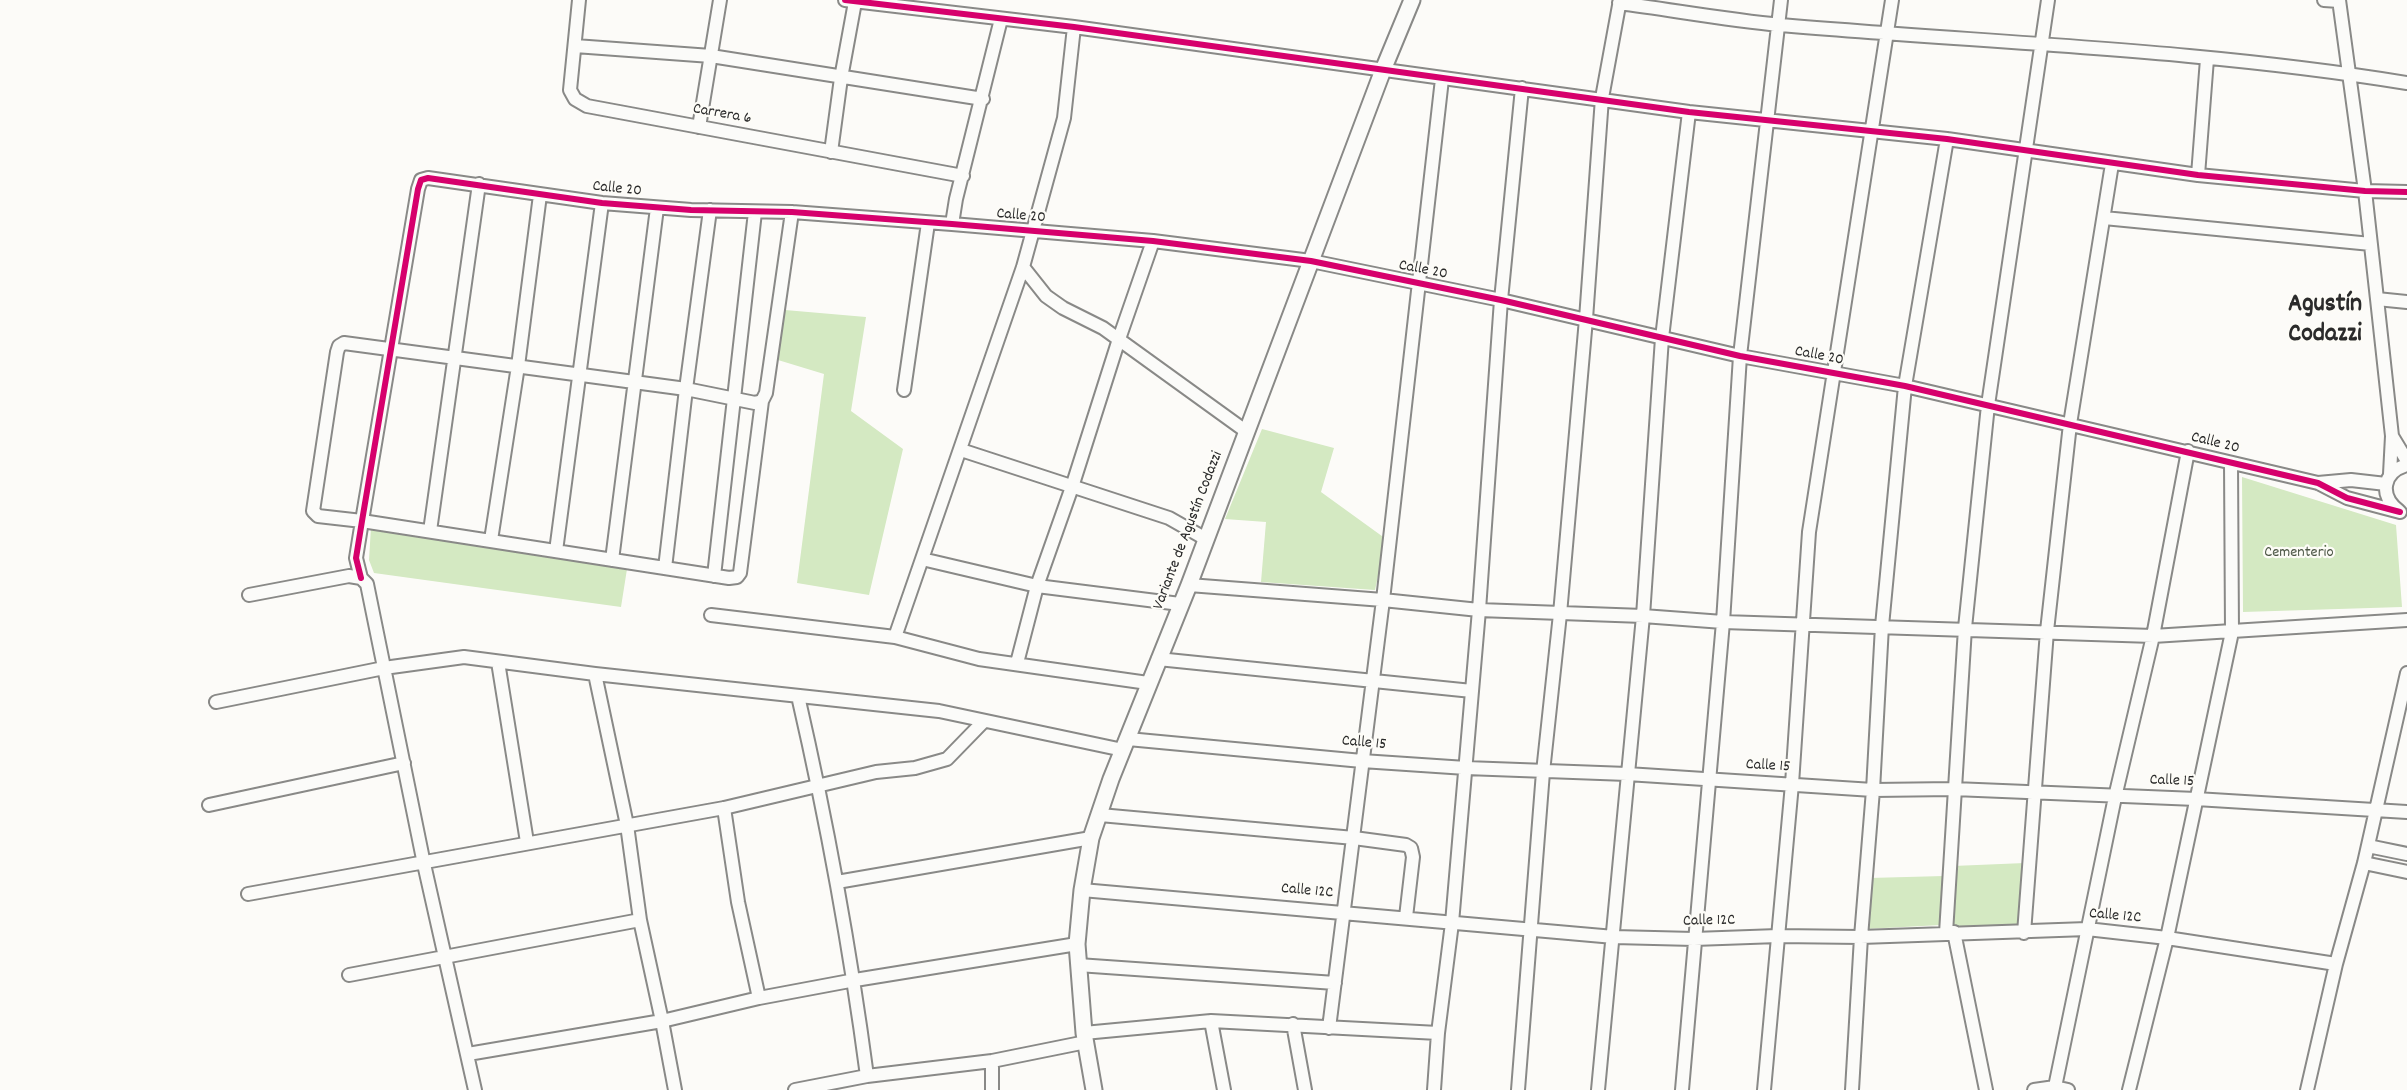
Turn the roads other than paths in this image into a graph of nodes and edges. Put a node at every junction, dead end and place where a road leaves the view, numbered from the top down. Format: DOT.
graph roads {
  1 [pos="579,0"];
  2 [pos="720,0"];
  3 [pos="1412,0"];
  4 [pos="1781,0"];
  5 [pos="1892,0"];
  6 [pos="2048,0"];
  7 [pos="2324,0"];
  8 [pos="850,1"];
  9 [pos="2339,1"];
  10 [pos="1619,2"];
  11 [pos="1001,19"];
  12 [pos="1779,24"];
  13 [pos="1074,27"];
  14 [pos="1885,33"];
  15 [pos="2041,44"];
  16 [pos="575,46"];
  17 [pos="711,56"];
  18 [pos="2207,59"];
  19 [pos="1383,70"];
  20 [pos="2348,73"];
  21 [pos="841,78"];
  22 [pos="1442,79"];
  23 [pos="2407,83"];
  24 [pos="1522,88"];
  25 [pos="1602,98"];
  26 [pos="983,99"];
  27 [pos="1689,112"];
  28 [pos="1766,119"];
  29 [pos="699,127"];
  30 [pos="1872,131"];
  31 [pos="1947,139"];
  32 [pos="2026,151"];
  33 [pos="831,152"];
  34 [pos="2112,164"];
  35 [pos="2198,175"];
  36 [pos="963,176"];
  37 [pos="479,184"];
  38 [pos="2365,191"];
  39 [pos="2407,192"];
  40 [pos="540,194"];
  41 [pos="602,203"];
  42 [pos="657,208"];
  43 [pos="710,210"];
  44 [pos="755,212"];
  45 [pos="792,212"];
  46 [pos="2104,218"];
  47 [pos="928,223"];
  48 [pos="952,224"];
  49 [pos="1033,232"];
  50 [pos="1153,241"];
  51 [pos="2371,244"];
  52 [pos="1311,261"];
  53 [pos="1023,267"];
  54 [pos="1420,284"];
  55 [pos="1501,300"];
  56 [pos="2378,300"];
  57 [pos="2407,302"];
  58 [pos="1586,319"];
  59 [pos="1662,338"];
  60 [pos="1118,339"];
  61 [pos="392,349"];
  62 [pos="1740,356"];
  63 [pos="455,358"];
  64 [pos="518,366"];
  65 [pos="1834,374"];
  66 [pos="580,375"];
  67 [pos="636,382"];
  68 [pos="1905,386"];
  69 [pos="686,389"];
  70 [pos="904,390"];
  71 [pos="734,397"];
  72 [pos="762,401"];
  73 [pos="1988,405"];
  74 [pos="2070,424"];
  75 [pos="1247,432"];
  76 [pos="2392,436"];
  77 [pos="961,450"];
  78 [pos="2188,451"];
  79 [pos="2407,461"];
  80 [pos="2231,463"];
  81 [pos="2407,465"];
  82 [pos="2388,479"];
  83 [pos="2318,483"];
  84 [pos="1072,487"];
  85 [pos="2403,512"];
  86 [pos="362,521"];
  87 [pos="430,531"];
  88 [pos="1206,539"];
  89 [pos="491,540"];
  90 [pos="556,551"];
  91 [pos="922,559"];
  92 [pos="612,560"];
  93 [pos="665,568"];
  94 [pos="714,576"];
  95 [pos="361,578"];
  96 [pos="1188,585"];
  97 [pos="1037,586"];
  98 [pos="250,595"];
  99 [pos="1384,600"];
  100 [pos="1180,604"];
  101 [pos="1479,610"];
  102 [pos="1560,614"];
  103 [pos="711,615"];
  104 [pos="1642,616"];
  105 [pos="2407,620"];
  106 [pos="1723,622"];
  107 [pos="1803,624"];
  108 [pos="1882,626"];
  109 [pos="1965,628"];
  110 [pos="2047,631"];
  111 [pos="2232,632"];
  112 [pos="2153,636"];
  113 [pos="895,637"];
  114 [pos="1158,658"];
  115 [pos="498,662"];
  116 [pos="1017,663"];
  117 [pos="384,668"];
  118 [pos="2407,673"];
  119 [pos="595,674"];
  120 [pos="1372,679"];
  121 [pos="1148,683"];
  122 [pos="1472,691"];
  123 [pos="798,696"];
  124 [pos="216,702"];
  125 [pos="983,722"];
  126 [pos="1126,745"];
  127 [pos="1362,761"];
  128 [pos="404,763"];
  129 [pos="1466,768"];
  130 [pos="1543,772"];
  131 [pos="1627,774"];
  132 [pos="1709,780"];
  133 [pos="1792,784"];
  134 [pos="819,787"];
  135 [pos="1954,789"];
  136 [pos="1873,790"];
  137 [pos="2034,794"];
  138 [pos="2115,797"];
  139 [pos="2196,799"];
  140 [pos="209,805"];
  141 [pos="724,808"];
  142 [pos="2376,810"];
  143 [pos="2407,812"];
  144 [pos="1100,815"];
  145 [pos="627,825"];
  146 [pos="1091,838"];
  147 [pos="1354,838"];
  148 [pos="527,842"];
  149 [pos="2368,846"];
  150 [pos="2407,854"];
  151 [pos="2364,863"];
  152 [pos="424,864"];
  153 [pos="2407,872"];
  154 [pos="837,882"];
  155 [pos="1082,890"];
  156 [pos="248,894"];
  157 [pos="1345,912"];
  158 [pos="1406,917"];
  159 [pos="640,920"];
  160 [pos="1452,923"];
  161 [pos="2087,930"];
  162 [pos="1532,931"];
  163 [pos="1950,932"];
  164 [pos="2024,932"];
  165 [pos="1778,936"];
  166 [pos="1614,937"];
  167 [pos="1861,937"];
  168 [pos="2167,938"];
  169 [pos="1694,939"];
  170 [pos="1077,944"];
  171 [pos="446,958"];
  172 [pos="2336,964"];
  173 [pos="1078,965"];
  174 [pos="349,975"];
  175 [pos="855,980"];
  176 [pos="1335,984"];
  177 [pos="759,998"];
  178 [pos="662,1021"];
  179 [pos="1211,1021"];
  180 [pos="1293,1024"];
  181 [pos="1328,1028"];
  182 [pos="1438,1034"];
  183 [pos="1085,1037"];
  184 [pos="468,1054"];
  185 [pos="992,1061"];
  186 [pos="867,1076"];
  187 [pos="851,1086"];
  188 [pos="2055,1088"];
  189 [pos="475,1090"];
  190 [pos="675,1090"];
  191 [pos="795,1090"];
  192 [pos="992,1090"];
  193 [pos="1094,1090"];
  194 [pos="1224,1090"];
  195 [pos="1305,1090"];
  196 [pos="1434,1090"];
  197 [pos="1518,1090"];
  198 [pos="1598,1090"];
  199 [pos="1682,1090"];
  200 [pos="1764,1090"];
  201 [pos="1852,1090"];
  202 [pos="1986,1090"];
  203 [pos="2034,1090"];
  204 [pos="2068,1090"];
  205 [pos="2129,1090"];
  206 [pos="2307,1090"];
  1 -- 16 [label="street, Carrera 6"];
  2 -- 17 [label="street"];
  3 -- 19 [label="main road, Variante de Agustín Codazzi"];
  4 -- 12 [label="street"];
  5 -- 14 [label="street"];
  6 -- 15 [label="street"];
  7 -- 9 [label="street"];
  8 -- 11 [label="street"];
  8 -- 21 [label="street"];
  9 -- 20 [label="street"];
  10 -- 12 [label="street"];
  10 -- 25 [label="street"];
  11 -- 13 [label="street"];
  11 -- 26 [label="street"];
  12 -- 14 [label="street"];
  12 -- 28 [label="street"];
  13 -- 19 [label="street"];
  13 -- 49 [label="street"];
  14 -- 15 [label="street"];
  14 -- 30 [label="street"];
  15 -- 18 [label="street"];
  15 -- 32 [label="street"];
  16 -- 17 [label="street"];
  16 -- 29 [label="street, Carrera 6"];
  17 -- 21 [label="street"];
  17 -- 29 [label="street"];
  18 -- 20 [label="street"];
  18 -- 35 [label="street"];
  19 -- 22 [label="street"];
  19 -- 52 [label="main road, Variante de Agustín Codazzi"];
  20 -- 23 [label="street"];
  20 -- 38 [label="street"];
  21 -- 26 [label="street"];
  21 -- 33 [label="street"];
  22 -- 24 [label="street"];
  22 -- 54 [label="street"];
  24 -- 25 [label="street"];
  24 -- 55 [label="street"];
  25 -- 27 [label="street"];
  25 -- 58 [label="street"];
  26 -- 36 [label="street"];
  27 -- 28 [label="street"];
  27 -- 59 [label="street"];
  28 -- 30 [label="street"];
  28 -- 62 [label="street"];
  29 -- 33 [label="street, Carrera 6"];
  30 -- 31 [label="street"];
  30 -- 65 [label="street"];
  31 -- 32 [label="street"];
  31 -- 68 [label="street"];
  32 -- 34 [label="street"];
  32 -- 73 [label="street"];
  33 -- 36 [label="street, Carrera 6"];
  34 -- 35 [label="street"];
  34 -- 46 [label="street"];
  35 -- 38 [label="street"];
  36 -- 48 [label="street"];
  37 -- 40 [label="street, Calle 20"];
  37 -- 61 [label="street, Calle 20"];
  37 -- 63 [label="street"];
  38 -- 39 [label="street"];
  38 -- 51 [label="street"];
  40 -- 41 [label="street, Calle 20"];
  40 -- 64 [label="street"];
  41 -- 42 [label="street, Calle 20"];
  41 -- 66 [label="street"];
  42 -- 43 [label="street, Calle 20"];
  42 -- 67 [label="street"];
  43 -- 44 [label="street, Calle 20"];
  43 -- 69 [label="street"];
  44 -- 45 [label="street, Calle 20"];
  44 -- 71 [label="street"];
  45 -- 47 [label="street, Calle 20"];
  45 -- 72 [label="street"];
  46 -- 51 [label="street"];
  46 -- 74 [label="street"];
  47 -- 48 [label="street, Calle 20"];
  47 -- 70 [label="street"];
  48 -- 49 [label="street, Calle 20"];
  49 -- 50 [label="street, Calle 20"];
  49 -- 53 [label="street"];
  50 -- 52 [label="street, Calle 20"];
  50 -- 60 [label="street"];
  51 -- 56 [label="street"];
  52 -- 54 [label="street, Calle 20"];
  52 -- 75 [label="main road, Variante de Agustín Codazzi"];
  53 -- 60 [label="street"];
  53 -- 77 [label="street"];
  54 -- 55 [label="street, Calle 20"];
  54 -- 99 [label="street"];
  55 -- 58 [label="street, Calle 20"];
  55 -- 101 [label="street"];
  56 -- 57 [label="street"];
  56 -- 76 [label="street"];
  58 -- 59 [label="street, Calle 20"];
  58 -- 102 [label="street"];
  59 -- 62 [label="street, Calle 20"];
  59 -- 104 [label="street"];
  60 -- 75 [label="street"];
  60 -- 84 [label="street"];
  61 -- 63 [label="street"];
  61 -- 86 [label="street"];
  61 -- 86 [label="street"];
  62 -- 65 [label="street, Calle 20"];
  62 -- 106 [label="street"];
  63 -- 64 [label="street"];
  63 -- 87 [label="street"];
  64 -- 66 [label="street"];
  64 -- 89 [label="street"];
  65 -- 68 [label="street, Calle 20"];
  65 -- 107 [label="street"];
  66 -- 67 [label="street"];
  66 -- 90 [label="street"];
  67 -- 69 [label="street"];
  67 -- 92 [label="street"];
  68 -- 73 [label="street, Calle 20"];
  68 -- 108 [label="street"];
  69 -- 71 [label="street"];
  69 -- 93 [label="street"];
  71 -- 72 [label="street"];
  71 -- 94 [label="street"];
  72 -- 94 [label="street"];
  73 -- 74 [label="street, Calle 20"];
  73 -- 109 [label="street"];
  74 -- 78 [label="street, Calle 20"];
  74 -- 110 [label="street"];
  75 -- 88 [label="main road, Variante de Agustín Codazzi"];
  76 -- 79 [label="street"];
  76 -- 82 [label="street"];
  77 -- 84 [label="street"];
  77 -- 91 [label="street"];
  78 -- 80 [label="street, Calle 20"];
  78 -- 112 [label="street"];
  80 -- 83 [label="street, Calle 20"];
  80 -- 111 [label="street"];
  81 -- 82 [label="street"];
  82 -- 83 [label="street, Calle 20"];
  82 -- 85 [label="street"];
  83 -- 85 [label="street, Calle 20"];
  84 -- 88 [label="street"];
  84 -- 97 [label="street"];
  86 -- 87 [label="street"];
  86 -- 95 [label="street"];
  87 -- 89 [label="street"];
  88 -- 96 [label="main road, Variante de Agustín Codazzi"];
  89 -- 90 [label="street"];
  90 -- 92 [label="street"];
  91 -- 97 [label="street"];
  91 -- 113 [label="street"];
  92 -- 93 [label="street"];
  93 -- 94 [label="street"];
  95 -- 98 [label="street"];
  95 -- 117 [label="street"];
  96 -- 99 [label="street"];
  96 -- 100 [label="main road, Variante de Agustín Codazzi"];
  97 -- 100 [label="street"];
  97 -- 116 [label="street"];
  99 -- 101 [label="street"];
  99 -- 120 [label="street"];
  100 -- 114 [label="main road, Variante de Agustín Codazzi"];
  101 -- 102 [label="street"];
  101 -- 122 [label="street"];
  102 -- 104 [label="street"];
  102 -- 130 [label="street"];
  103 -- 113 [label="street"];
  104 -- 106 [label="street"];
  104 -- 131 [label="street"];
  105 -- 111 [label="street"];
  106 -- 107 [label="street"];
  106 -- 132 [label="street"];
  107 -- 108 [label="street"];
  107 -- 133 [label="street"];
  108 -- 109 [label="street"];
  108 -- 136 [label="street"];
  109 -- 110 [label="street"];
  109 -- 135 [label="street"];
  110 -- 112 [label="street"];
  110 -- 137 [label="street"];
  111 -- 112 [label="street"];
  111 -- 139 [label="street"];
  112 -- 138 [label="street"];
  113 -- 116 [label="street"];
  114 -- 120 [label="street"];
  114 -- 121 [label="main road, Variante de Agustín Codazzi"];
  115 -- 117 [label="street, Calle 15"];
  115 -- 119 [label="street, Calle 15"];
  115 -- 148 [label="street"];
  116 -- 121 [label="street"];
  117 -- 124 [label="street, Calle 15"];
  117 -- 128 [label="street"];
  118 -- 142 [label="street"];
  119 -- 123 [label="street, Calle 15"];
  119 -- 145 [label="street"];
  120 -- 122 [label="street"];
  120 -- 127 [label="street"];
  121 -- 126 [label="main road, Variante de Agustín Codazzi"];
  122 -- 129 [label="street"];
  123 -- 125 [label="street, Calle 15"];
  123 -- 134 [label="street"];
  125 -- 126 [label="street, Calle 15"];
  125 -- 134 [label="street"];
  126 -- 127 [label="street, Calle 15"];
  126 -- 144 [label="main road, Variante de Agustín Codazzi"];
  127 -- 129 [label="street, Calle 15"];
  127 -- 147 [label="street"];
  128 -- 140 [label="street"];
  128 -- 152 [label="street"];
  129 -- 130 [label="street, Calle 15"];
  129 -- 160 [label="street"];
  130 -- 131 [label="street, Calle 15"];
  130 -- 162 [label="street"];
  131 -- 132 [label="street, Calle 15"];
  131 -- 166 [label="street"];
  132 -- 133 [label="street, Calle 15"];
  132 -- 169 [label="street"];
  133 -- 136 [label="street, Calle 15"];
  133 -- 165 [label="street"];
  134 -- 141 [label="street"];
  134 -- 154 [label="street"];
  135 -- 136 [label="street, Calle 15"];
  135 -- 137 [label="street, Calle 15"];
  135 -- 163 [label="street"];
  136 -- 167 [label="street"];
  137 -- 138 [label="street, Calle 15"];
  137 -- 164 [label="street"];
  138 -- 139 [label="street, Calle 15"];
  138 -- 161 [label="street"];
  139 -- 142 [label="street, Calle 15"];
  139 -- 168 [label="street"];
  141 -- 145 [label="street"];
  141 -- 177 [label="street"];
  142 -- 143 [label="street, Calle 15"];
  142 -- 149 [label="street"];
  144 -- 146 [label="main road, Variante de Agustín Codazzi"];
  144 -- 147 [label="street"];
  145 -- 148 [label="street"];
  145 -- 159 [label="street"];
  146 -- 154 [label="street"];
  146 -- 155 [label="main road, Variante de Agustín Codazzi"];
  147 -- 157 [label="street"];
  147 -- 158 [label="street"];
  148 -- 152 [label="street"];
  149 -- 150 [label="street"];
  149 -- 151 [label="street"];
  151 -- 153 [label="street"];
  151 -- 172 [label="street"];
  152 -- 156 [label="street"];
  152 -- 171 [label="street"];
  154 -- 175 [label="street"];
  155 -- 157 [label="street, Calle 12C"];
  155 -- 170 [label="main road, Variante de Agustín Codazzi"];
  157 -- 158 [label="street, Calle 12C"];
  157 -- 176 [label="street"];
  158 -- 160 [label="street, Calle 12C"];
  159 -- 171 [label="street"];
  159 -- 178 [label="street"];
  160 -- 162 [label="street, Calle 12C"];
  160 -- 182 [label="street"];
  161 -- 164 [label="street, Calle 12C"];
  161 -- 168 [label="street, Calle 12C"];
  161 -- 188 [label="street"];
  162 -- 166 [label="street, Calle 12C"];
  162 -- 197 [label="street"];
  163 -- 164 [label="street, Calle 12C"];
  163 -- 167 [label="street, Calle 12C"];
  163 -- 202 [label="street"];
  165 -- 167 [label="street, Calle 12C"];
  165 -- 169 [label="street, Calle 12C"];
  165 -- 200 [label="street"];
  166 -- 169 [label="street, Calle 12C"];
  166 -- 198 [label="street"];
  167 -- 201 [label="street"];
  168 -- 172 [label="street, Calle 12C"];
  168 -- 205 [label="street"];
  169 -- 199 [label="street"];
  170 -- 173 [label="main road, Variante de Agustín Codazzi"];
  170 -- 175 [label="street"];
  171 -- 174 [label="street"];
  171 -- 184 [label="street"];
  172 -- 206 [label="street"];
  173 -- 176 [label="street"];
  173 -- 183 [label="main road, Variante de Agustín Codazzi"];
  175 -- 177 [label="street"];
  175 -- 186 [label="street"];
  176 -- 181 [label="street"];
  177 -- 178 [label="street"];
  178 -- 184 [label="street"];
  178 -- 190 [label="street"];
  179 -- 180 [label="street"];
  179 -- 183 [label="street"];
  179 -- 194 [label="street"];
  180 -- 181 [label="street"];
  180 -- 195 [label="street"];
  181 -- 182 [label="street"];
  182 -- 196 [label="street"];
  183 -- 185 [label="street"];
  183 -- 193 [label="main road, Variante de Agustín Codazzi"];
  184 -- 189 [label="street"];
  185 -- 186 [label="street"];
  185 -- 192 [label="street"];
  186 -- 187 [label="street"];
  187 -- 191 [label="street"];
  188 -- 203 [label="street"];
  188 -- 204 [label="street"];
}
